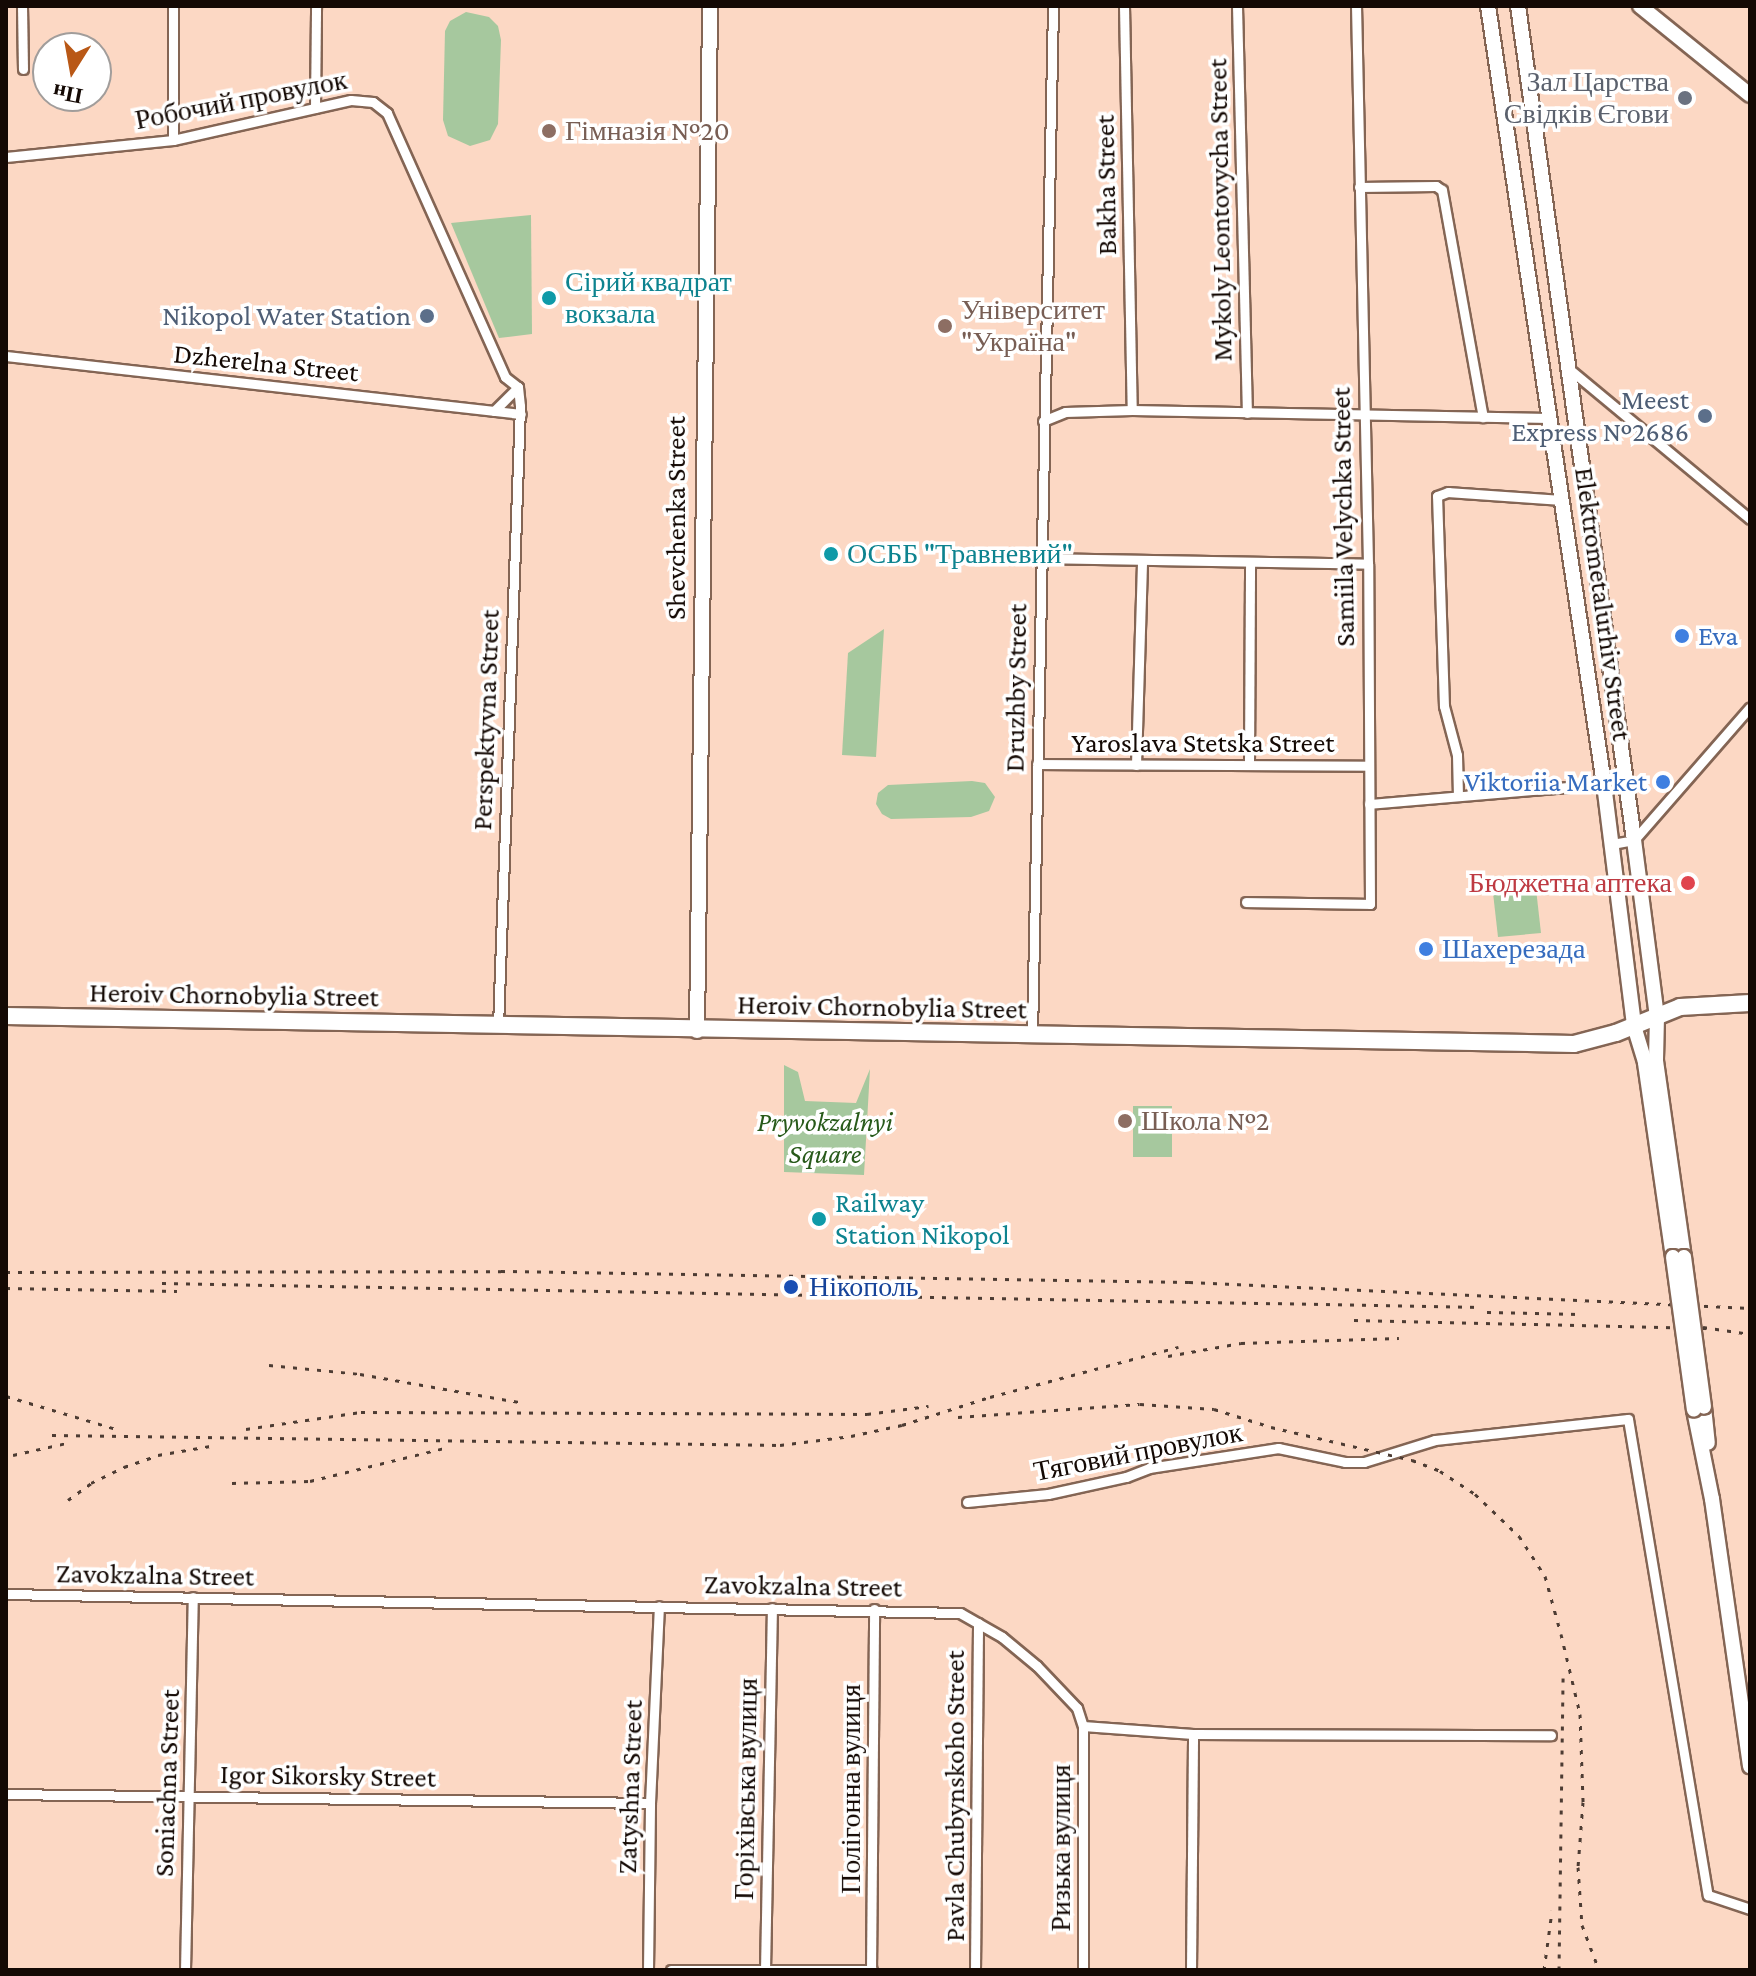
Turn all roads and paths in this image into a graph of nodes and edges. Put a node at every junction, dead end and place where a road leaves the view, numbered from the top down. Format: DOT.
graph roads {
  1 [pos="22,6"];
  2 [pos="173,6"];
  3 [pos="316,6"];
  4 [pos="710,6"];
  5 [pos="1053,6"];
  6 [pos="1124,6"];
  7 [pos="1237,6"];
  8 [pos="1356,6"];
  9 [pos="1488,6"];
  10 [pos="1518,6"];
  11 [pos="1640,6"];
  12 [pos="23,69"];
  13 [pos="1750,95"];
  14 [pos="315,108"];
  15 [pos="173,140"];
  16 [pos="6,157"];
  17 [pos="1359,187"];
  18 [pos="6,356"];
  19 [pos="1568,368"];
  20 [pos="518,387"];
  21 [pos="1132,410"];
  22 [pos="494,411"];
  23 [pos="1247,413"];
  24 [pos="521,414"];
  25 [pos="1363,414"];
  26 [pos="1483,417"];
  27 [pos="1549,418"];
  28 [pos="1043,421"];
  29 [pos="1561,500"];
  30 [pos="1750,519"];
  31 [pos="1040,558"];
  32 [pos="1142,560"];
  33 [pos="1250,562"];
  34 [pos="1368,564"];
  35 [pos="1750,707"];
  36 [pos="1037,764"];
  37 [pos="1136,765"];
  38 [pos="1249,765"];
  39 [pos="1369,766"];
  40 [pos="1604,784"];
  41 [pos="1458,796"];
  42 [pos="1369,804"];
  43 [pos="1634,840"];
  44 [pos="1612,844"];
  45 [pos="1246,902"];
  46 [pos="1750,1003"];
  47 [pos="6,1016"];
  48 [pos="1657,1016"];
  49 [pos="1634,1026"];
  50 [pos="498,1027"];
  51 [pos="697,1031"];
  52 [pos="1032,1035"];
  53 [pos="1678,1257"];
  54 [pos="967,1502"];
  55 [pos="6,1594"];
  56 [pos="193,1597"];
  57 [pos="659,1606"];
  58 [pos="772,1608"];
  59 [pos="874,1609"];
  60 [pos="978,1623"];
  61 [pos="1083,1726"];
  62 [pos="1193,1734"];
  63 [pos="1551,1735"];
  64 [pos="1750,1766"];
  65 [pos="6,1794"];
  66 [pos="187,1795"];
  67 [pos="650,1803"];
  68 [pos="1750,1909"];
  69 [pos="765,1969"];
  70 [pos="185,1970"];
  71 [pos="648,1970"];
  72 [pos="671,1970"];
  73 [pos="872,1970"];
  74 [pos="975,1970"];
  75 [pos="1083,1970"];
  76 [pos="1191,1970"];
  1 -- 12 [label="street"];
  2 -- 15 [label="street"];
  3 -- 14 [label="street"];
  4 -- 51 [label="main road, Shevchenka Street"];
  5 -- 28 [label="street, Druzhby Street"];
  6 -- 21 [label="street, Bakha Street"];
  7 -- 23 [label="street, Mykoly Leontovycha Street"];
  8 -- 17 [label="street, Samiila Velychka Street"];
  9 -- 27 [label="main road, Elektrometalurhiv Street"];
  10 -- 19 [label="main road, Elektrometalurhiv Street"];
  11 -- 13 [label="main road"];
  14 -- 15 [label="street, Робочий провулок"];
  14 -- 20 [label="street, Робочий провулок"];
  15 -- 16 [label="street, Робочий провулок"];
  17 -- 25 [label="street, Samiila Velychka Street"];
  17 -- 26 [label="street"];
  18 -- 22 [label="street, Dzherelna Street"];
  19 -- 30 [label="street"];
  19 -- 43 [label="main road, Elektrometalurhiv Street"];
  20 -- 22 [label="street"];
  20 -- 24 [label="street, Робочий провулок"];
  21 -- 23 [label="street"];
  21 -- 28 [label="street"];
  22 -- 24 [label="street, Dzherelna Street"];
  23 -- 25 [label="street"];
  24 -- 50 [label="street, Perspektyvna Street"];
  25 -- 26 [label="street"];
  25 -- 34 [label="street, Samiila Velychka Street"];
  26 -- 27 [label="street"];
  27 -- 29 [label="main road, Elektrometalurhiv Street"];
  28 -- 31 [label="street, Druzhby Street"];
  29 -- 40 [label="main road, Elektrometalurhiv Street"];
  29 -- 41 [label="street"];
  31 -- 32 [label="street"];
  31 -- 36 [label="street, Druzhby Street"];
  32 -- 33 [label="street"];
  32 -- 37 [label="street"];
  33 -- 34 [label="street"];
  33 -- 38 [label="street"];
  34 -- 39 [label="street, Samiila Velychka Street"];
  35 -- 43 [label="street"];
  36 -- 37 [label="street, Yaroslava Stetska Street"];
  36 -- 52 [label="street, Druzhby Street"];
  37 -- 38 [label="street, Yaroslava Stetska Street"];
  38 -- 39 [label="street, Yaroslava Stetska Street"];
  39 -- 42 [label="street, Samiila Velychka Street"];
  40 -- 41 [label="street"];
  40 -- 44 [label="main road, Elektrometalurhiv Street"];
  41 -- 42 [label="street"];
  42 -- 45 [label="street, Samiila Velychka Street"];
  43 -- 44 [label="street"];
  43 -- 48 [label="main road, Elektrometalurhiv Street"];
  44 -- 49 [label="main road, Elektrometalurhiv Street"];
  46 -- 48 [label="main road, Heroiv Chornobylia Street"];
  47 -- 50 [label="main road, Heroiv Chornobylia Street"];
  48 -- 49 [label="main road, Heroiv Chornobylia Street"];
  48 -- 53 [label="main road, Elektrometalurhiv Street"];
  49 -- 52 [label="main road, Heroiv Chornobylia Street"];
  49 -- 53 [label="main road, Elektrometalurhiv Street"];
  50 -- 51 [label="main road, Heroiv Chornobylia Street"];
  51 -- 52 [label="main road, Heroiv Chornobylia Street"];
  53 -- 64 [label="main road, bridge"];
  54 -- 68 [label="street, Тяговий провулок"];
  55 -- 56 [label="street, Zavokzalna Street"];
  56 -- 57 [label="street, Zavokzalna Street"];
  56 -- 66 [label="street, Soniachna Street"];
  57 -- 58 [label="street, Zavokzalna Street"];
  57 -- 67 [label="street, Zatyshna Street"];
  58 -- 59 [label="street, Zavokzalna Street"];
  58 -- 69 [label="street, Горіхівська вулиця"];
  59 -- 60 [label="street, Zavokzalna Street"];
  59 -- 73 [label="street, Полігонна вулиця"];
  60 -- 61 [label="street, Zavokzalna Street"];
  60 -- 74 [label="street, Pavla Chubynskoho Street"];
  61 -- 62 [label="street"];
  61 -- 75 [label="street, Ризька вулиця"];
  62 -- 63 [label="street"];
  62 -- 76 [label="street"];
  65 -- 66 [label="street, Igor Sikorsky Street"];
  66 -- 67 [label="street, Igor Sikorsky Street"];
  66 -- 70 [label="street, Soniachna Street"];
  67 -- 71 [label="street, Zatyshna Street"];
  69 -- 72 [label="street"];
  69 -- 73 [label="street"];
}
